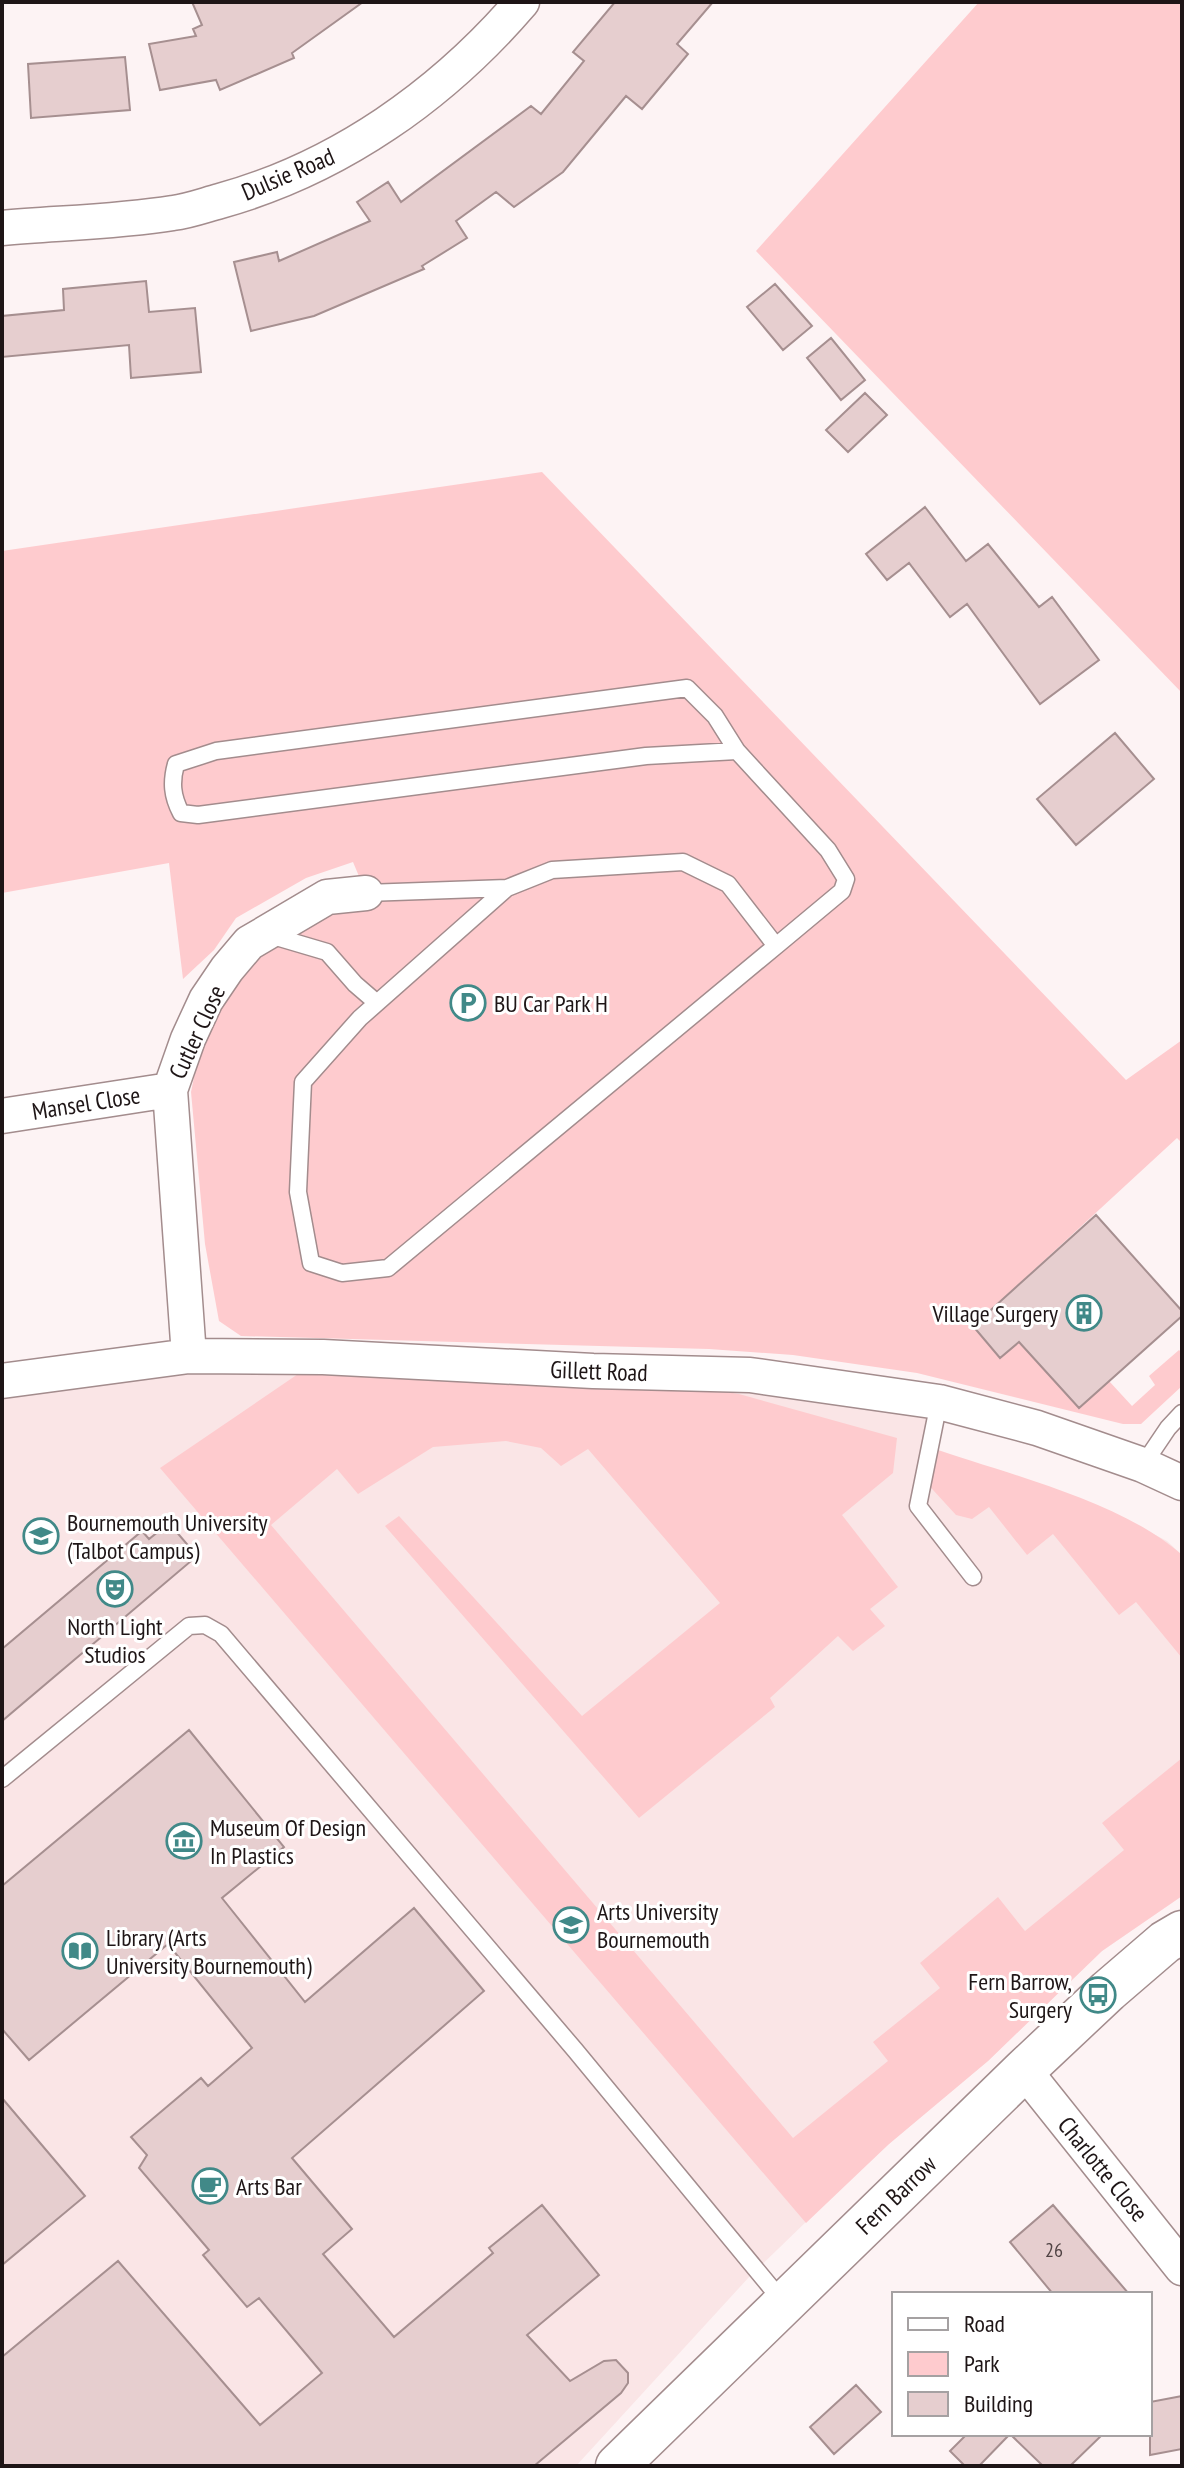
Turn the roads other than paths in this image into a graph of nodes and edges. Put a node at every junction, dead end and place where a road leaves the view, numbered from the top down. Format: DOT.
graph roads {
  1 [pos="522,2"];
  2 [pos="2,228"];
  3 [pos="737,751"];
  4 [pos="507,888"];
  5 [pos="366,893"];
  6 [pos="263,933"];
  7 [pos="776,946"];
  8 [pos="377,1003"];
  9 [pos="170,1090"];
  10 [pos="2,1116"];
  11 [pos="189,1356"];
  12 [pos="2,1381"];
  13 [pos="939,1402"];
  14 [pos="1182,1413"];
  15 [pos="1143,1465"];
  16 [pos="1182,1483"];
  17 [pos="973,1577"];
  18 [pos="2,1779"];
  19 [pos="1182,1932"];
  20 [pos="1024,2070"];
  21 [pos="1182,2268"];
  22 [pos="784,2304"];
  23 [pos="617,2466"];
  1 -- 2 [label="street, Dulsie Road"];
  3 -- 3 [label="lane"];
  3 -- 7 [label="lane"];
  4 -- 5 [label="lane"];
  4 -- 7 [label="lane"];
  4 -- 8 [label="lane"];
  5 -- 6 [label="street, Cutler Close"];
  6 -- 8 [label="lane"];
  6 -- 9 [label="street, Cutler Close"];
  7 -- 8 [label="lane"];
  9 -- 10 [label="street, Mansel Close"];
  9 -- 11 [label="street, Cutler Close"];
  11 -- 12 [label="street, Gillett Road"];
  11 -- 13 [label="street, Gillett Road"];
  13 -- 15 [label="street, Gillett Road"];
  13 -- 17 [label="lane"];
  14 -- 15 [label="lane"];
  15 -- 16 [label="street, Gillett Road"];
  18 -- 22 [label="lane"];
  19 -- 20 [label="street, Fern Barrow"];
  20 -- 21 [label="street, Charlotte Close"];
  20 -- 22 [label="street, Fern Barrow"];
  22 -- 23 [label="street, Fern Barrow"];
}
